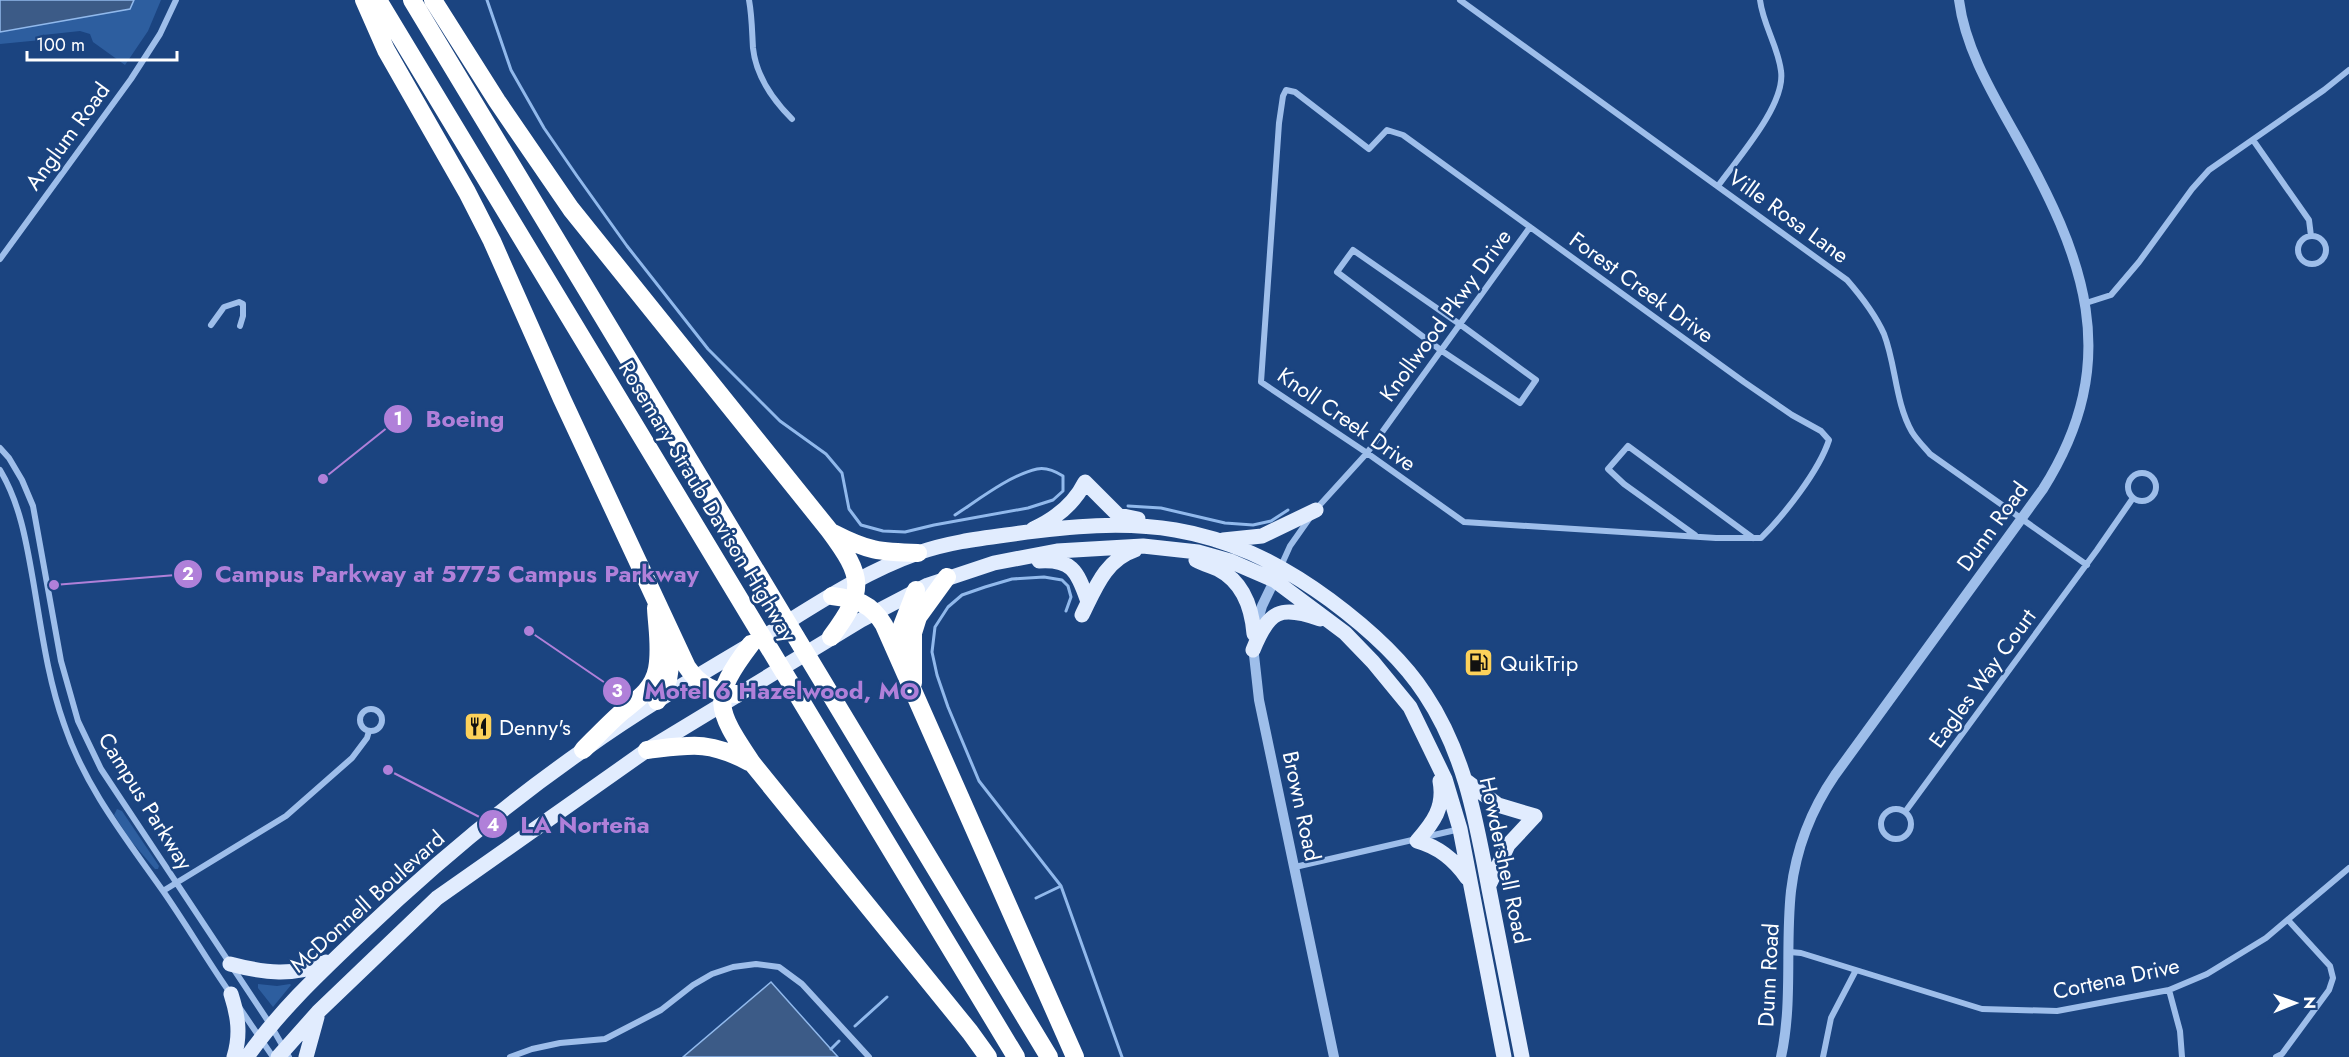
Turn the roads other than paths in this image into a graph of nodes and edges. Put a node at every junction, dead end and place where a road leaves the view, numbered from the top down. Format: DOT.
graph roads {
  1 [pos="176,0"];
  2 [pos="364,0"];
  3 [pos="378,0"];
  4 [pos="411,0"];
  5 [pos="434,0"];
  6 [pos="749,0"];
  7 [pos="1460,0"];
  8 [pos="1761,0"];
  9 [pos="1959,0"];
  10 [pos="2349,70"];
  11 [pos="1286,90"];
  12 [pos="792,119"];
  13 [pos="2253,140"];
  14 [pos="1718,186"];
  15 [pos="1530,227"];
  16 [pos="2312,236"];
  17 [pos="0,259"];
  18 [pos="2085,303"];
  19 [pos="211,325"];
  20 [pos="1461,325"];
  21 [pos="240,326"];
  22 [pos="1442,351"];
  23 [pos="0,448"];
  24 [pos="1367,453"];
  25 [pos="0,470"];
  26 [pos="2133,498"];
  27 [pos="1316,510"];
  28 [pos="2022,517"];
  29 [pos="1153,526"];
  30 [pos="829,530"];
  31 [pos="1025,532"];
  32 [pos="1695,535"];
  33 [pos="1753,538"];
  34 [pos="1213,539"];
  35 [pos="1151,546"];
  36 [pos="1185,549"];
  37 [pos="918,553"];
  38 [pos="2087,565"];
  39 [pos="983,567"];
  40 [pos="1277,574"];
  41 [pos="947,577"];
  42 [pos="855,590"];
  43 [pos="916,590"];
  44 [pos="832,596"];
  45 [pos="656,597"];
  46 [pos="1087,598"];
  47 [pos="875,612"];
  48 [pos="1082,615"];
  49 [pos="1332,623"];
  50 [pos="1254,633"];
  51 [pos="831,637"];
  52 [pos="674,639"];
  53 [pos="1253,650"];
  54 [pos="743,652"];
  55 [pos="900,662"];
  56 [pos="695,678"];
  57 [pos="914,693"];
  58 [pos="728,697"];
  59 [pos="657,701"];
  60 [pos="369,731"];
  61 [pos="583,750"];
  62 [pos="647,750"];
  63 [pos="1436,759"];
  64 [pos="752,763"];
  65 [pos="1465,780"];
  66 [pos="1905,812"];
  67 [pos="1479,828"];
  68 [pos="1460,829"];
  69 [pos="1417,841"];
  70 [pos="1295,867"];
  71 [pos="2349,868"];
  72 [pos="176,883"];
  73 [pos="1470,883"];
  74 [pos="1489,886"];
  75 [pos="163,891"];
  76 [pos="2288,920"];
  77 [pos="1790,952"];
  78 [pos="335,958"];
  79 [pos="230,964"];
  80 [pos="1855,972"];
  81 [pos="2169,990"];
  82 [pos="231,994"];
  83 [pos="318,1012"];
  84 [pos="270,1024"];
  85 [pos="260,1038"];
  86 [pos="281,1055"];
  87 [pos="234,1057"];
  88 [pos="247,1057"];
  89 [pos="306,1057"];
  90 [pos="510,1057"];
  91 [pos="869,1057"];
  92 [pos="988,1057"];
  93 [pos="1016,1057"];
  94 [pos="1049,1057"];
  95 [pos="1075,1057"];
  96 [pos="1334,1057"];
  97 [pos="1504,1057"];
  98 [pos="1522,1057"];
  99 [pos="1780,1057"];
  100 [pos="1822,1057"];
  101 [pos="2182,1057"];
  102 [pos="2276,1057"];
  1 -- 17 [label="street, Anglum Road"];
  2 -- 45 [label="highway"];
  3 -- 93 [label="highway, Rosemary Straub Davison Highway"];
  4 -- 94 [label="highway, Rosemary Straub Davison Highway"];
  5 -- 30 [label="highway"];
  6 -- 12 [label="street"];
  7 -- 14 [label="street, Ville Rosa Lane"];
  8 -- 14 [label="street"];
  9 -- 18 [label="street, Dunn Road"];
  10 -- 13 [label="street"];
  11 -- 15 [label="street, Forest Creek Drive"];
  11 -- 24 [label="street, Knoll Creek Drive"];
  13 -- 16 [label="street"];
  13 -- 18 [label="street"];
  14 -- 28 [label="street, Ville Rosa Lane"];
  15 -- 20 [label="street, Knollwood Pkwy Drive"];
  15 -- 33 [label="street, Forest Creek Drive"];
  16 -- 16 [label="street"];
  18 -- 28 [label="street, Dunn Road"];
  19 -- 21 [label="street"];
  20 -- 22 [label="street, Knollwood Pkwy Drive"];
  20 -- 22 [label="street"];
  20 -- 22 [label="street"];
  22 -- 24 [label="street, Knollwood Pkwy Drive"];
  23 -- 72 [label="street, Campus Parkway"];
  24 -- 27 [label="street, Knollwood Pkwy Drive"];
  24 -- 32 [label="street, Knoll Creek Drive"];
  25 -- 75 [label="street, Campus Parkway"];
  26 -- 26 [label="street, Eagles Way Court"];
  26 -- 38 [label="street, Eagles Way Court"];
  27 -- 34 [label="main road"];
  27 -- 40 [label="street, Knollwood Pkwy Drive"];
  28 -- 38 [label="street"];
  28 -- 77 [label="street, Dunn Road"];
  29 -- 31 [label="main road"];
  29 -- 31 [label="main road"];
  29 -- 34 [label="main road"];
  30 -- 37 [label="highway"];
  30 -- 42 [label="highway"];
  31 -- 37 [label="main road"];
  32 -- 33 [label="street"];
  32 -- 33 [label="street"];
  34 -- 40 [label="main road"];
  35 -- 36 [label="main road, McDonnell Boulevard"];
  35 -- 39 [label="main road, McDonnell Boulevard"];
  35 -- 48 [label="main road"];
  36 -- 40 [label="main road, McDonnell Boulevard"];
  36 -- 50 [label="main road"];
  37 -- 42 [label="main road"];
  38 -- 66 [label="street, Eagles Way Court"];
  39 -- 41 [label="main road, McDonnell Boulevard"];
  39 -- 46 [label="main road"];
  40 -- 49 [label="main road, Howdershell Road"];
  40 -- 50 [label="street, Brown Road"];
  40 -- 65 [label="main road, Howdershell Road"];
  41 -- 43 [label="main road, McDonnell Boulevard"];
  41 -- 57 [label="highway"];
  42 -- 44 [label="highway"];
  42 -- 47 [label="highway"];
  42 -- 51 [label="highway"];
  43 -- 47 [label="main road, McDonnell Boulevard"];
  43 -- 55 [label="highway"];
  44 -- 54 [label="main road, McDonnell Boulevard"];
  45 -- 52 [label="highway"];
  45 -- 61 [label="highway"];
  47 -- 51 [label="main road, McDonnell Boulevard"];
  47 -- 55 [label="highway"];
  49 -- 53 [label="main road"];
  49 -- 63 [label="main road, Howdershell Road"];
  50 -- 53 [label="street, Brown Road"];
  51 -- 58 [label="main road, McDonnell Boulevard"];
  52 -- 56 [label="highway"];
  52 -- 59 [label="highway"];
  53 -- 70 [label="street, Brown Road"];
  54 -- 56 [label="main road, McDonnell Boulevard"];
  54 -- 58 [label="highway"];
  55 -- 57 [label="highway"];
  56 -- 58 [label="highway"];
  56 -- 59 [label="main road, McDonnell Boulevard"];
  57 -- 95 [label="highway"];
  58 -- 62 [label="main road, McDonnell Boulevard"];
  58 -- 64 [label="highway"];
  59 -- 61 [label="main road, McDonnell Boulevard"];
  60 -- 72 [label="street"];
  61 -- 78 [label="main road, McDonnell Boulevard"];
  62 -- 64 [label="highway"];
  62 -- 83 [label="main road, McDonnell Boulevard"];
  63 -- 68 [label="main road, Howdershell Road"];
  63 -- 69 [label="main road"];
  64 -- 92 [label="highway"];
  65 -- 67 [label="main road, Howdershell Road"];
  65 -- 74 [label="main road"];
  66 -- 66 [label="street, Eagles Way Court"];
  67 -- 68 [label="street"];
  67 -- 74 [label="main road, Howdershell Road"];
  68 -- 69 [label="street"];
  68 -- 73 [label="main road, Howdershell Road"];
  69 -- 70 [label="street"];
  69 -- 73 [label="main road"];
  70 -- 96 [label="street, Brown Road"];
  71 -- 76 [label="street, Cortena Drive"];
  72 -- 75 [label="street"];
  72 -- 79 [label="street, Campus Parkway"];
  73 -- 97 [label="main road, Howdershell Road"];
  74 -- 98 [label="main road, Howdershell Road"];
  75 -- 82 [label="street, Campus Parkway"];
  76 -- 81 [label="street, Cortena Drive"];
  76 -- 102 [label="street"];
  77 -- 80 [label="street, Cortena Drive"];
  77 -- 99 [label="street, Dunn Road"];
  78 -- 79 [label="main road"];
  78 -- 84 [label="main road, McDonnell Boulevard"];
  79 -- 84 [label="street, Campus Parkway"];
  80 -- 81 [label="street, Cortena Drive"];
  80 -- 100 [label="street"];
  81 -- 101 [label="street"];
  82 -- 85 [label="street, Campus Parkway"];
  82 -- 87 [label="main road"];
  83 -- 86 [label="main road, McDonnell Boulevard"];
  83 -- 89 [label="main road"];
  84 -- 85 [label="main road, McDonnell Boulevard"];
  84 -- 86 [label="street, Campus Parkway"];
  85 -- 86 [label="street, Campus Parkway"];
  85 -- 88 [label="main road, McDonnell Boulevard"];
  90 -- 91 [label="street"];
}
